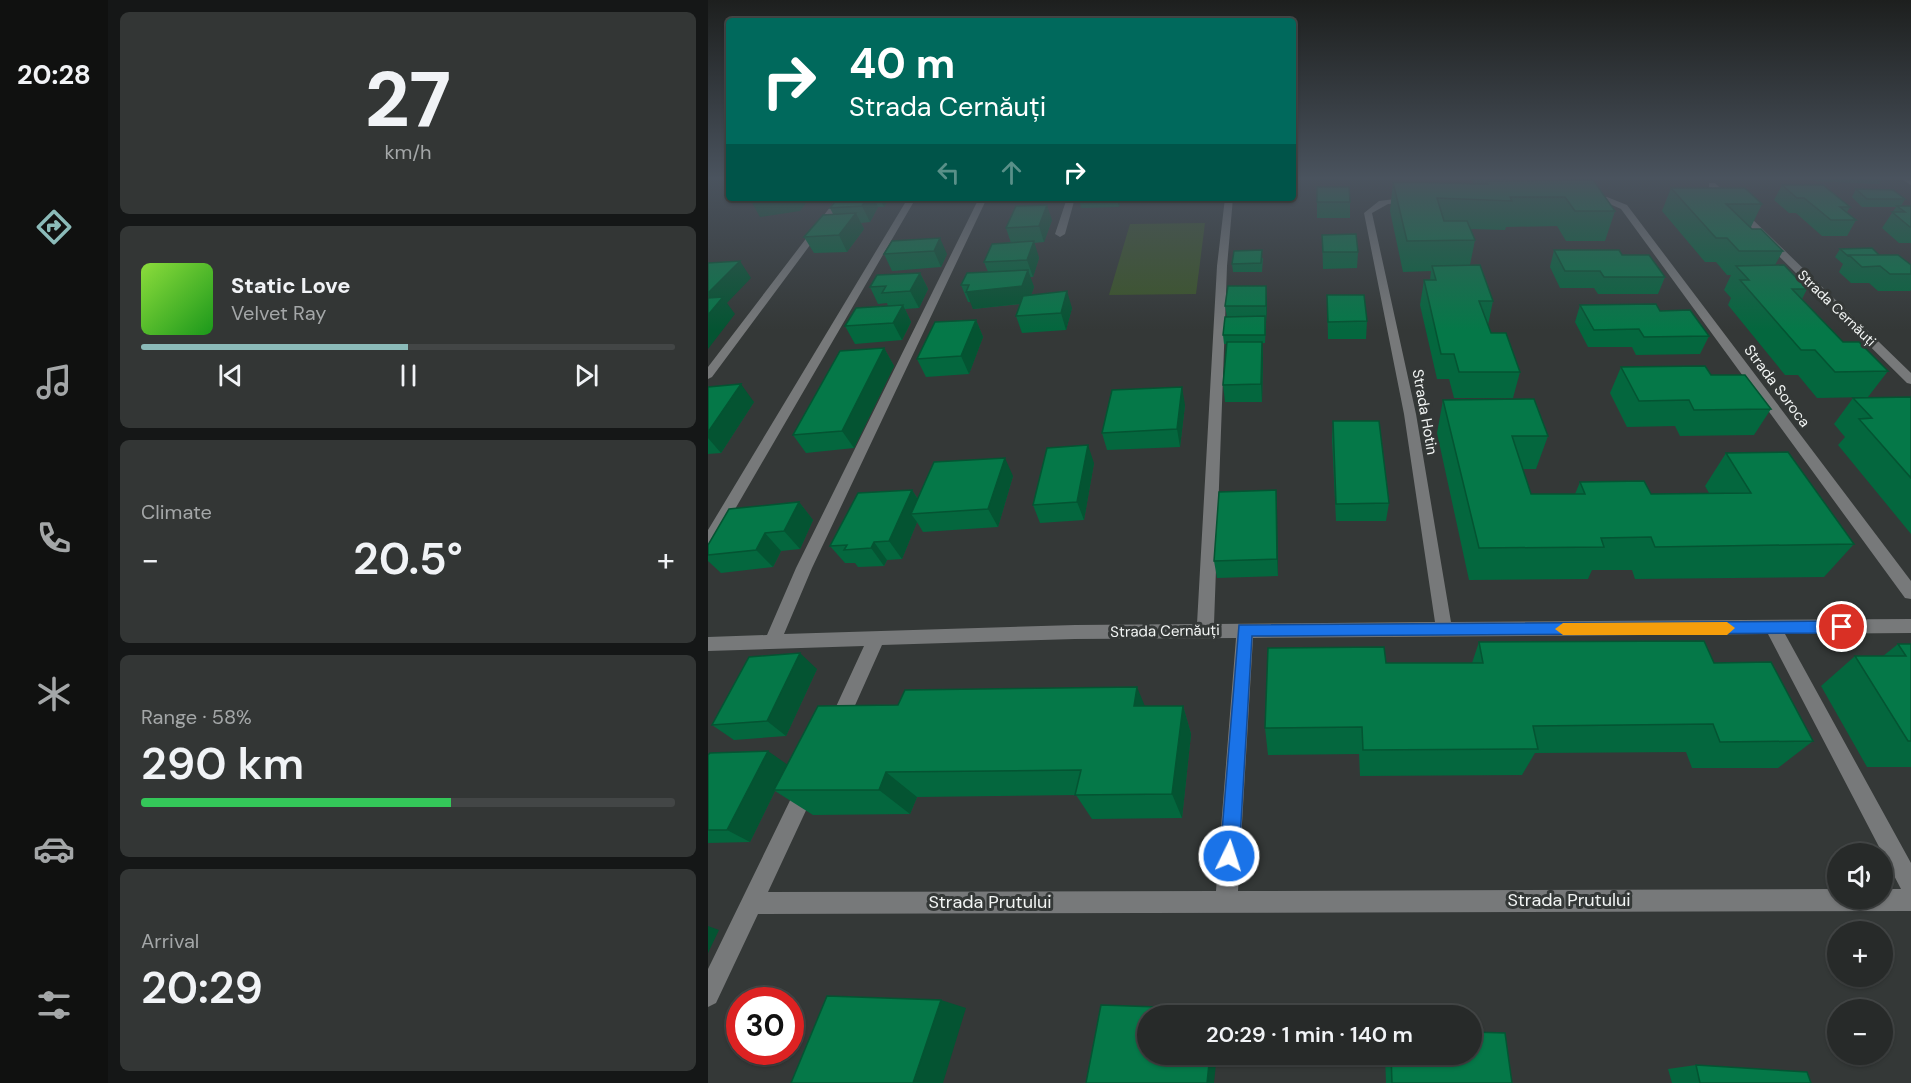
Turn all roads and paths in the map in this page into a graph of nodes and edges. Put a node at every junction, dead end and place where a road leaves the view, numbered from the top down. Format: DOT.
graph roads {
  1 [pos="817,230"];
  2 [pos="893,230"];
  3 [pos="968,230"];
  4 [pos="1061,230"];
  5 [pos="1226,230"];
  6 [pos="1371,230"];
  7 [pos="1641,230"];
  8 [pos="1757,230"];
  9 [pos="1060,234"];
  10 [pos="708,375"];
  11 [pos="1911,380"];
  12 [pos="708,543"];
  13 [pos="1911,593"];
  14 [pos="1911,626"];
  15 [pos="1773,628"];
  16 [pos="1444,629"];
  17 [pos="1205,630"];
  18 [pos="1245,630"];
  19 [pos="878,637"];
  20 [pos="773,640"];
  21 [pos="708,644"];
  22 [pos="828,743"];
  23 [pos="813,775"];
  24 [pos="1911,885"];
  25 [pos="1911,900"];
  26 [pos="1226,901"];
  27 [pos="753,903"];
  28 [pos="708,995"];
  1 -- 10 [label="street"];
  2 -- 12 [label="street"];
  3 -- 20 [label="street"];
  4 -- 9 [label="street"];
  5 -- 17 [label="street"];
  6 -- 16 [label="street, Strada Hotin"];
  7 -- 13 [label="street, Strada Soroca"];
  8 -- 11 [label="street, Strada Cernăuți"];
  14 -- 15 [label="street, Strada Cernăuți"];
  15 -- 16 [label="street, Strada Cernăuți"];
  15 -- 24 [label="street"];
  16 -- 18 [label="street, Strada Cernăuți"];
  17 -- 18 [label="street, Strada Cernăuți"];
  17 -- 19 [label="street, Strada Cernăuți"];
  18 -- 26 [label="street"];
  19 -- 20 [label="street, Strada Cernăuți"];
  19 -- 22 [label="street"];
  20 -- 21 [label="street, Strada Cernăuți"];
  23 -- 27 [label="street"];
  25 -- 26 [label="street, Strada Prutului"];
  26 -- 27 [label="street, Strada Prutului"];
  27 -- 28 [label="street"];
}
